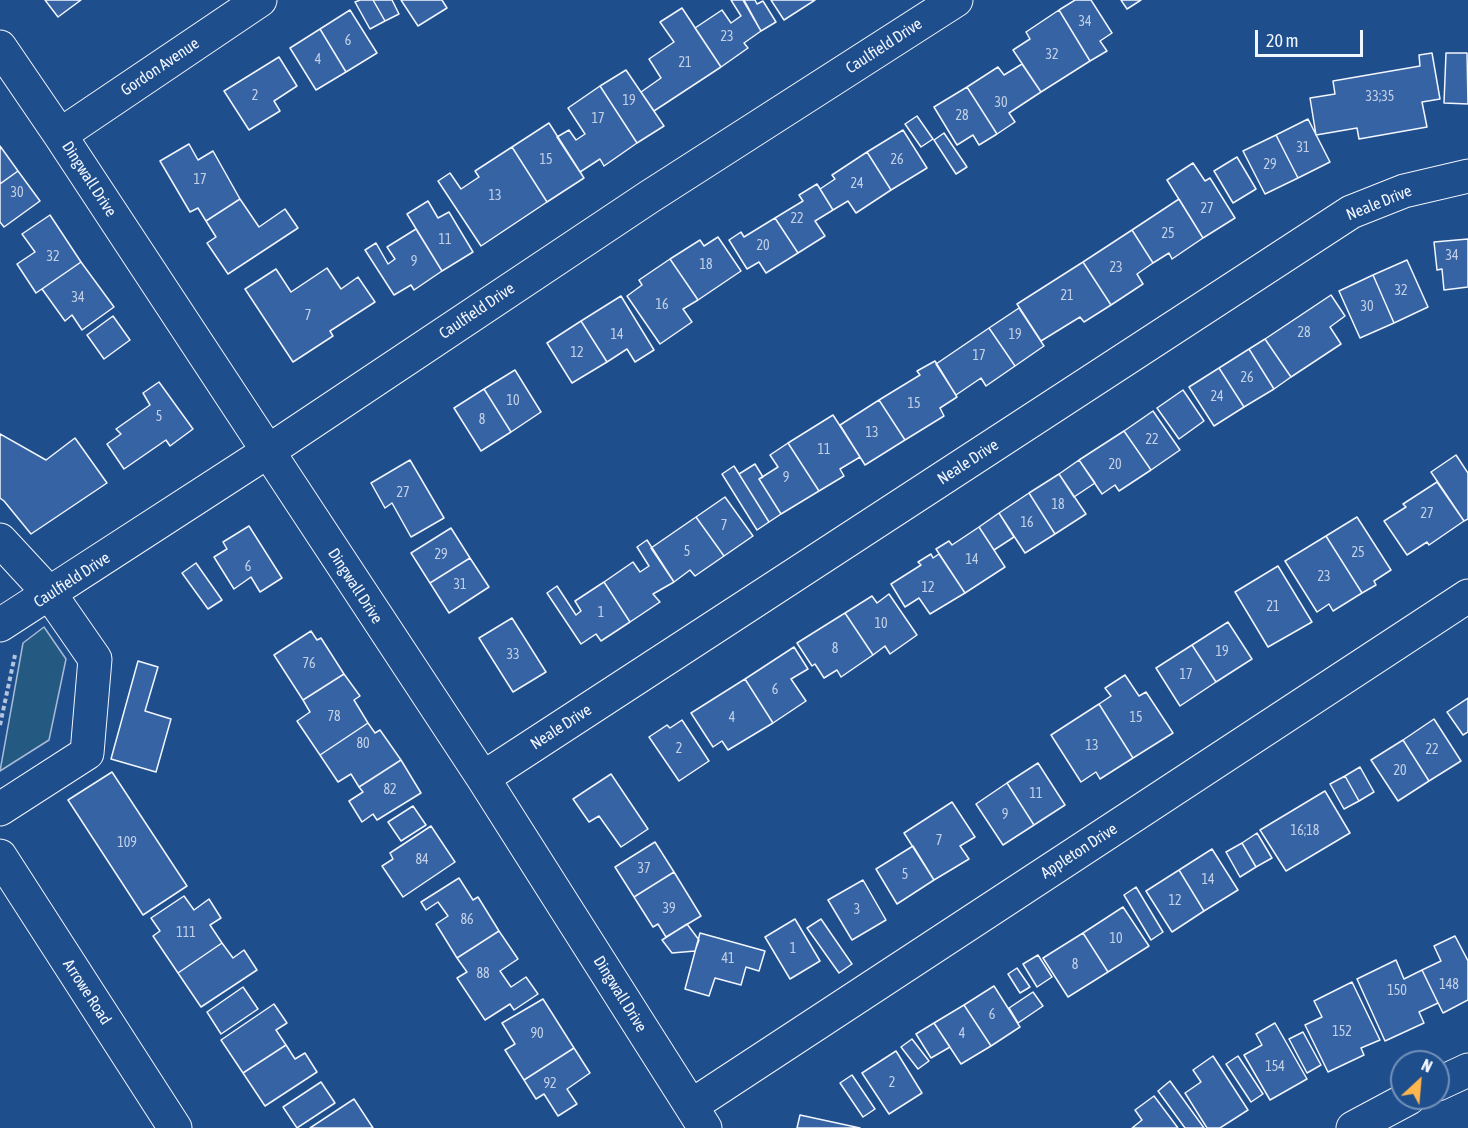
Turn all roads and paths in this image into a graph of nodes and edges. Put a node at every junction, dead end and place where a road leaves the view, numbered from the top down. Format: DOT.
graph roads {
  1 [pos="260,0"];
  2 [pos="956,0"];
  3 [pos="0,47"];
  4 [pos="60,135"];
  5 [pos="1468,176"];
  6 [pos="267,452"];
  7 [pos="0,540"];
  8 [pos="1468,596"];
  9 [pos="25,610"];
  10 [pos="0,725"];
  11 [pos="483,778"];
  12 [pos="0,809"];
  13 [pos="0,856"];
  14 [pos="1468,1070"];
  15 [pos="1450,1078"];
  16 [pos="1390,1108"];
  17 [pos="698,1117"];
  18 [pos="175,1128"];
  19 [pos="1353,1128"];
  1 -- 4 [label="street, Gordon Avenue"];
  2 -- 6 [label="street, Caulfield Drive"];
  3 -- 4 [label="street, Dingwall Drive"];
  4 -- 6 [label="street, Dingwall Drive"];
  5 -- 11 [label="street, Neale Drive"];
  6 -- 9 [label="street, Caulfield Drive"];
  6 -- 11 [label="street, Dingwall Drive"];
  7 -- 9 [label="street"];
  8 -- 17 [label="street, Appleton Drive"];
  9 -- 10 [label="path"];
  9 -- 12 [label="street"];
  11 -- 17 [label="street, Dingwall Drive"];
  13 -- 18 [label="street, Arrowe Road"];
  14 -- 15 [label="street"];
  16 -- 19 [label="street"];
}
